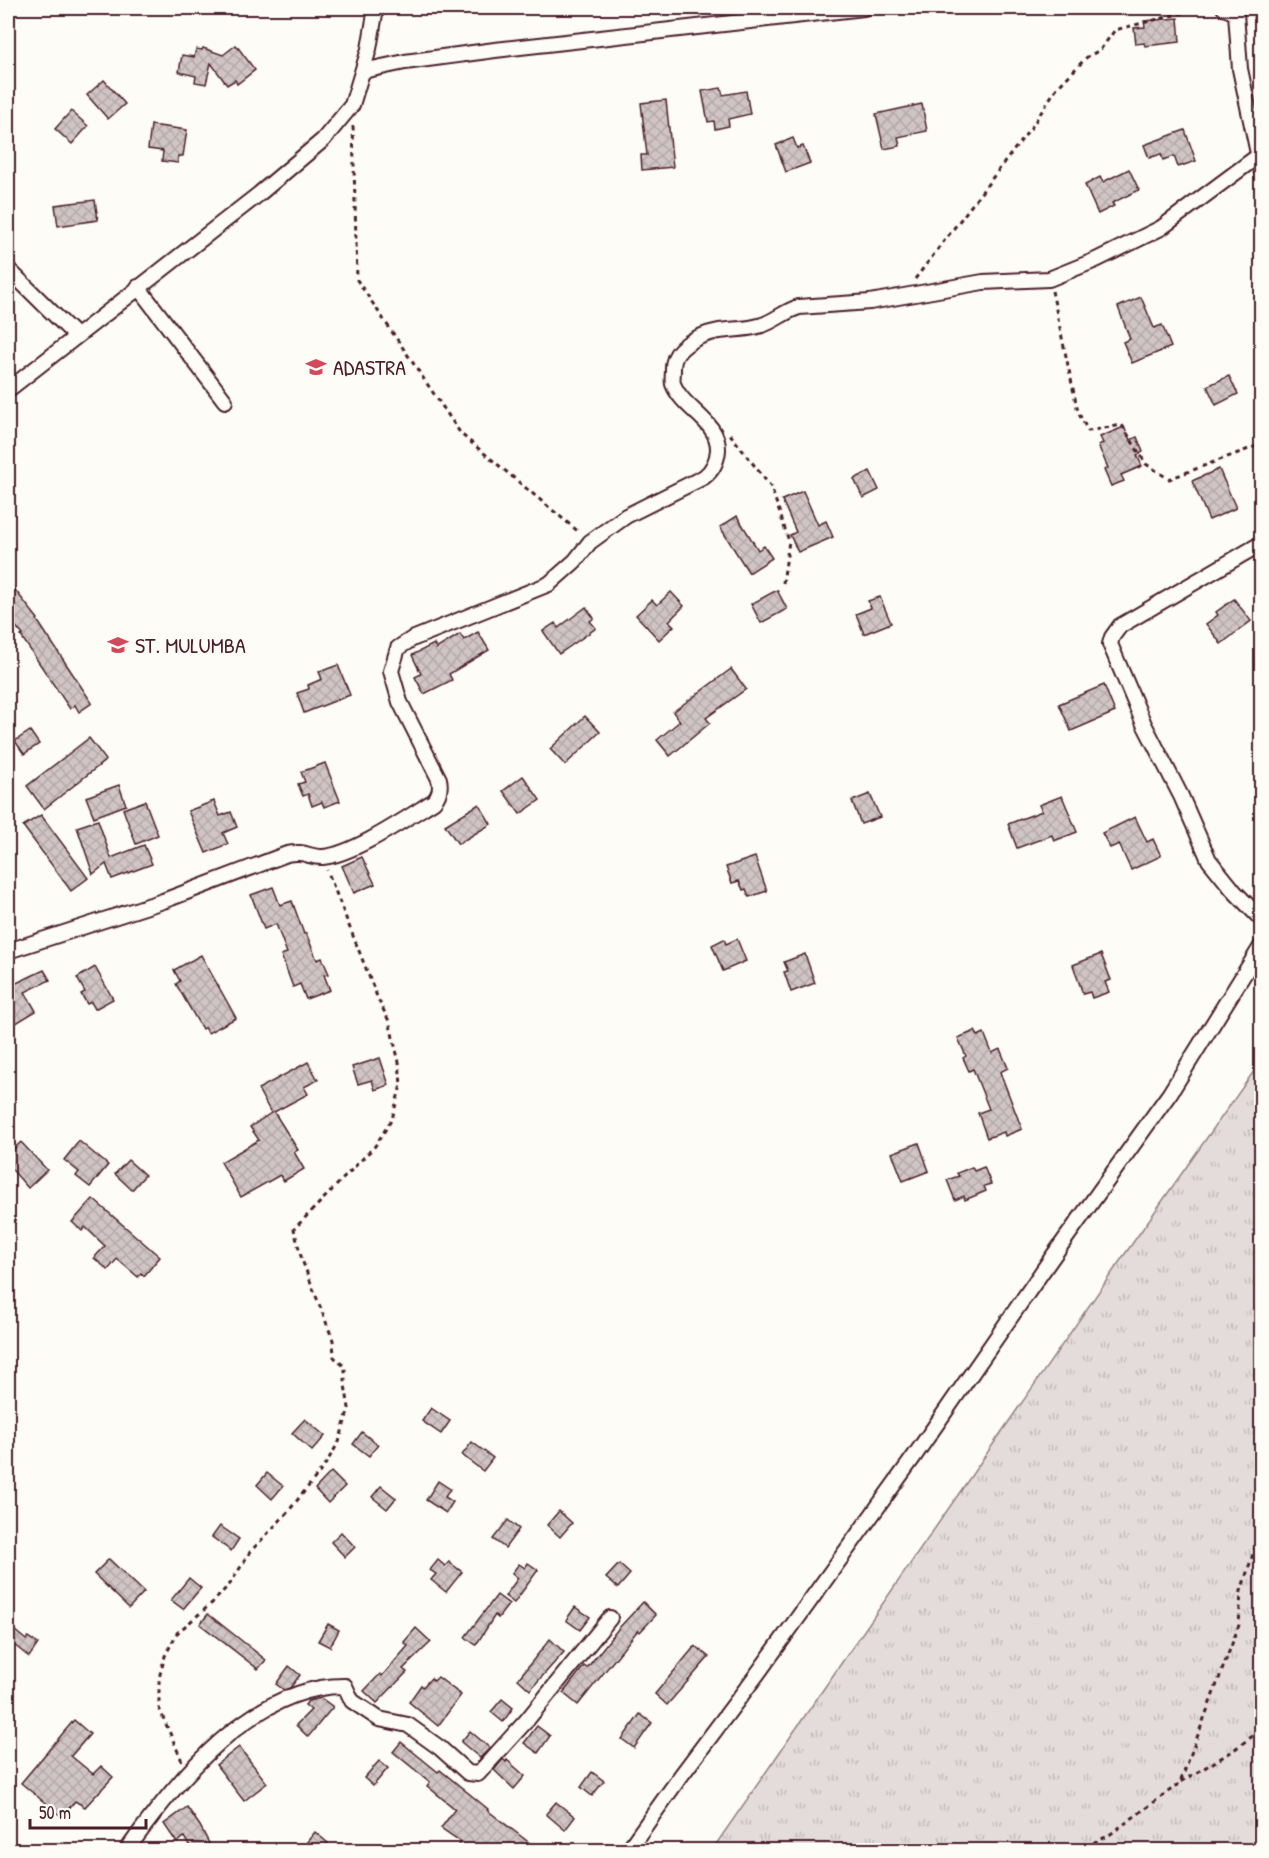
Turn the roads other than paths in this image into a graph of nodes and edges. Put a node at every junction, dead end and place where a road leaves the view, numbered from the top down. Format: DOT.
graph roads {
  1 [pos="376,8"];
  2 [pos="864,8"];
  3 [pos="1232,9"];
  4 [pos="363,71"];
  5 [pos="1262,101"];
  6 [pos="1247,105"];
  7 [pos="1258,156"];
  8 [pos="1262,172"];
  9 [pos="8,269"];
  10 [pos="138,287"];
  11 [pos="76,336"];
  12 [pos="8,390"];
  13 [pos="225,400"];
  14 [pos="1262,543"];
  15 [pos="1262,920"];
  16 [pos="1262,945"];
  17 [pos="8,951"];
  18 [pos="610,1618"];
  19 [pos="127,1851"];
  20 [pos="628,1851"];
  1 -- 4 [label="street"];
  2 -- 4 [label="street"];
  3 -- 6 [label="street"];
  4 -- 10 [label="street"];
  5 -- 6 [label="street"];
  6 -- 7 [label="street"];
  7 -- 8 [label="street"];
  7 -- 17 [label="street"];
  9 -- 11 [label="street"];
  10 -- 11 [label="street"];
  10 -- 13 [label="street"];
  11 -- 12 [label="street"];
  14 -- 15 [label="street"];
  16 -- 20 [label="street"];
  18 -- 19 [label="street"];
}
